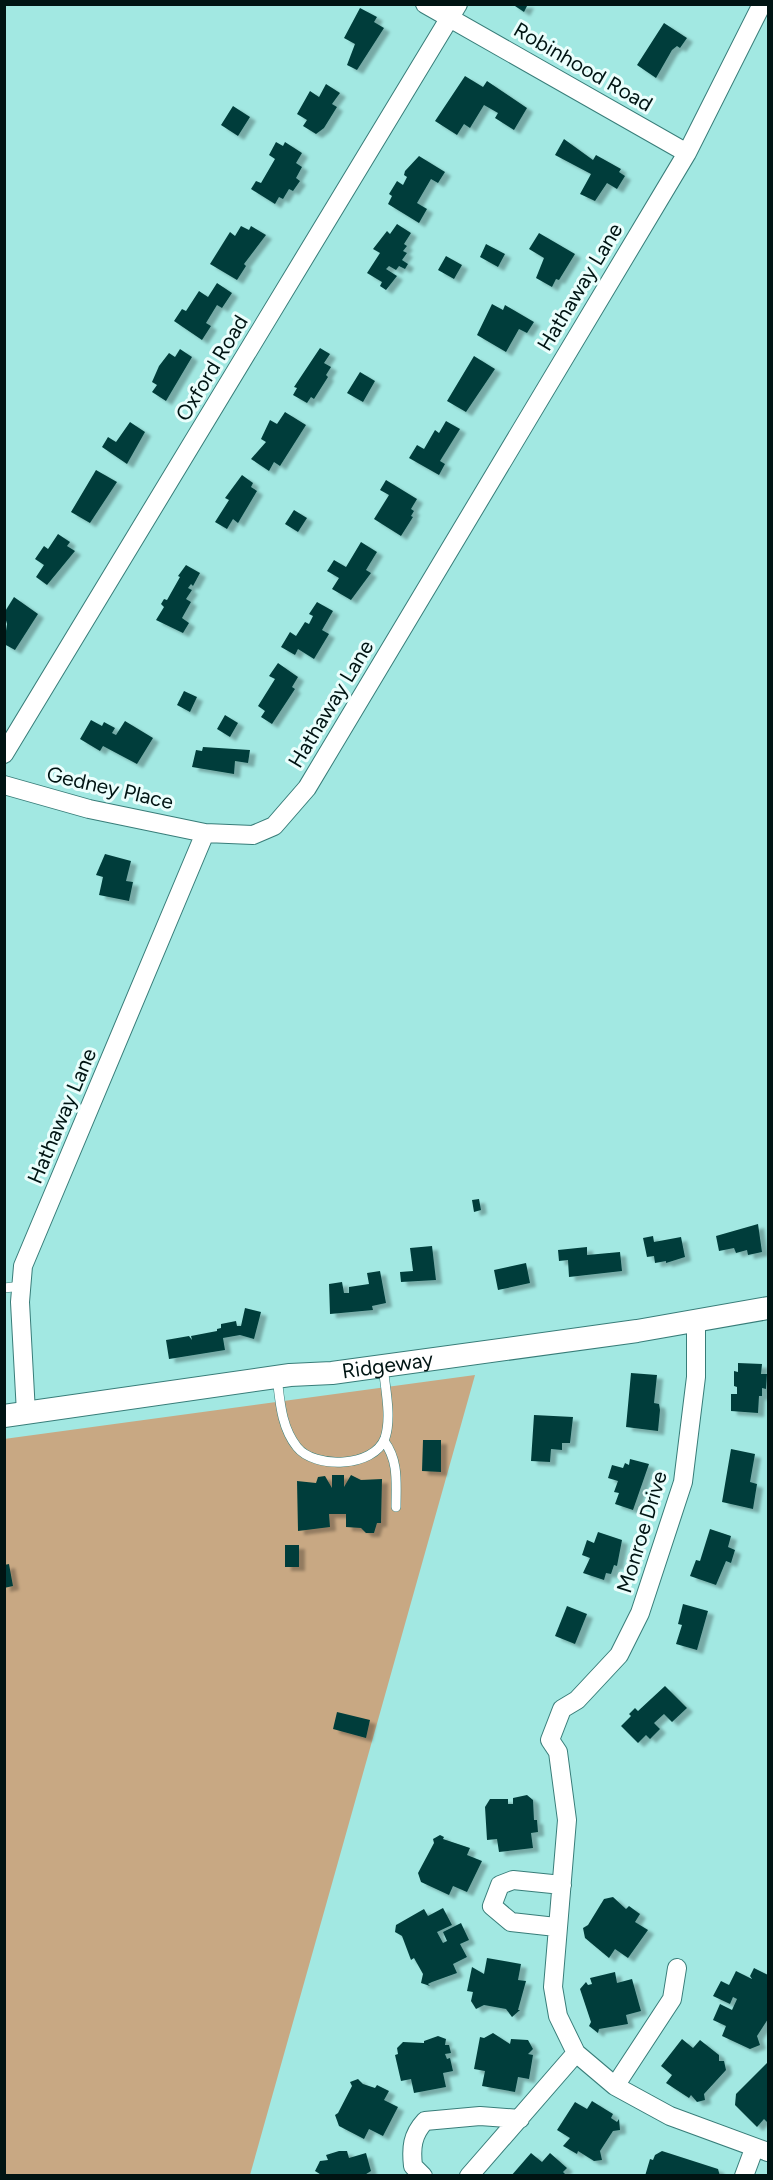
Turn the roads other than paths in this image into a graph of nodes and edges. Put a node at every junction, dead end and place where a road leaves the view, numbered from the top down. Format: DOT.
graph roads {
  1 [pos="425,4"];
  2 [pos="762,4"];
  3 [pos="454,11"];
  4 [pos="687,153"];
  5 [pos="4,754"];
  6 [pos="4,785"];
  7 [pos="205,833"];
  8 [pos="13,1287"];
  9 [pos="768,1308"];
  10 [pos="696,1321"];
  11 [pos="383,1365"];
  12 [pos="277,1377"];
  13 [pos="15,1415"];
  14 [pos="384,1441"];
  15 [pos="396,1507"];
  16 [pos="562,1885"];
  17 [pos="556,1927"];
  18 [pos="677,1968"];
  19 [pos="576,2053"];
  20 [pos="615,2086"];
  21 [pos="520,2119"];
  22 [pos="761,2150"];
  23 [pos="423,2175"];
  24 [pos="469,2175"];
  25 [pos="744,2175"];
  1 -- 3 [label="street, Robinhood Road"];
  2 -- 4 [label="street, Hathaway Lane"];
  3 -- 4 [label="street, Robinhood Road"];
  3 -- 5 [label="street, Oxford Road"];
  4 -- 7 [label="street, Hathaway Lane"];
  6 -- 7 [label="street, Gedney Place"];
  7 -- 8 [label="street, Hathaway Lane"];
  8 -- 13 [label="street, Hathaway Lane"];
  9 -- 10 [label="street, Ridgeway"];
  10 -- 11 [label="street, Ridgeway"];
  10 -- 16 [label="street, Monroe Drive"];
  11 -- 12 [label="street, Ridgeway"];
  11 -- 14 [label="lane"];
  12 -- 13 [label="street, Ridgeway"];
  12 -- 14 [label="lane"];
  14 -- 15 [label="lane"];
  16 -- 17 [label="street"];
  16 -- 17 [label="street"];
  17 -- 19 [label="street"];
  18 -- 20 [label="street"];
  19 -- 20 [label="street"];
  19 -- 21 [label="street"];
  20 -- 22 [label="street"];
  21 -- 23 [label="street"];
  21 -- 24 [label="street"];
  22 -- 25 [label="street"];
}
